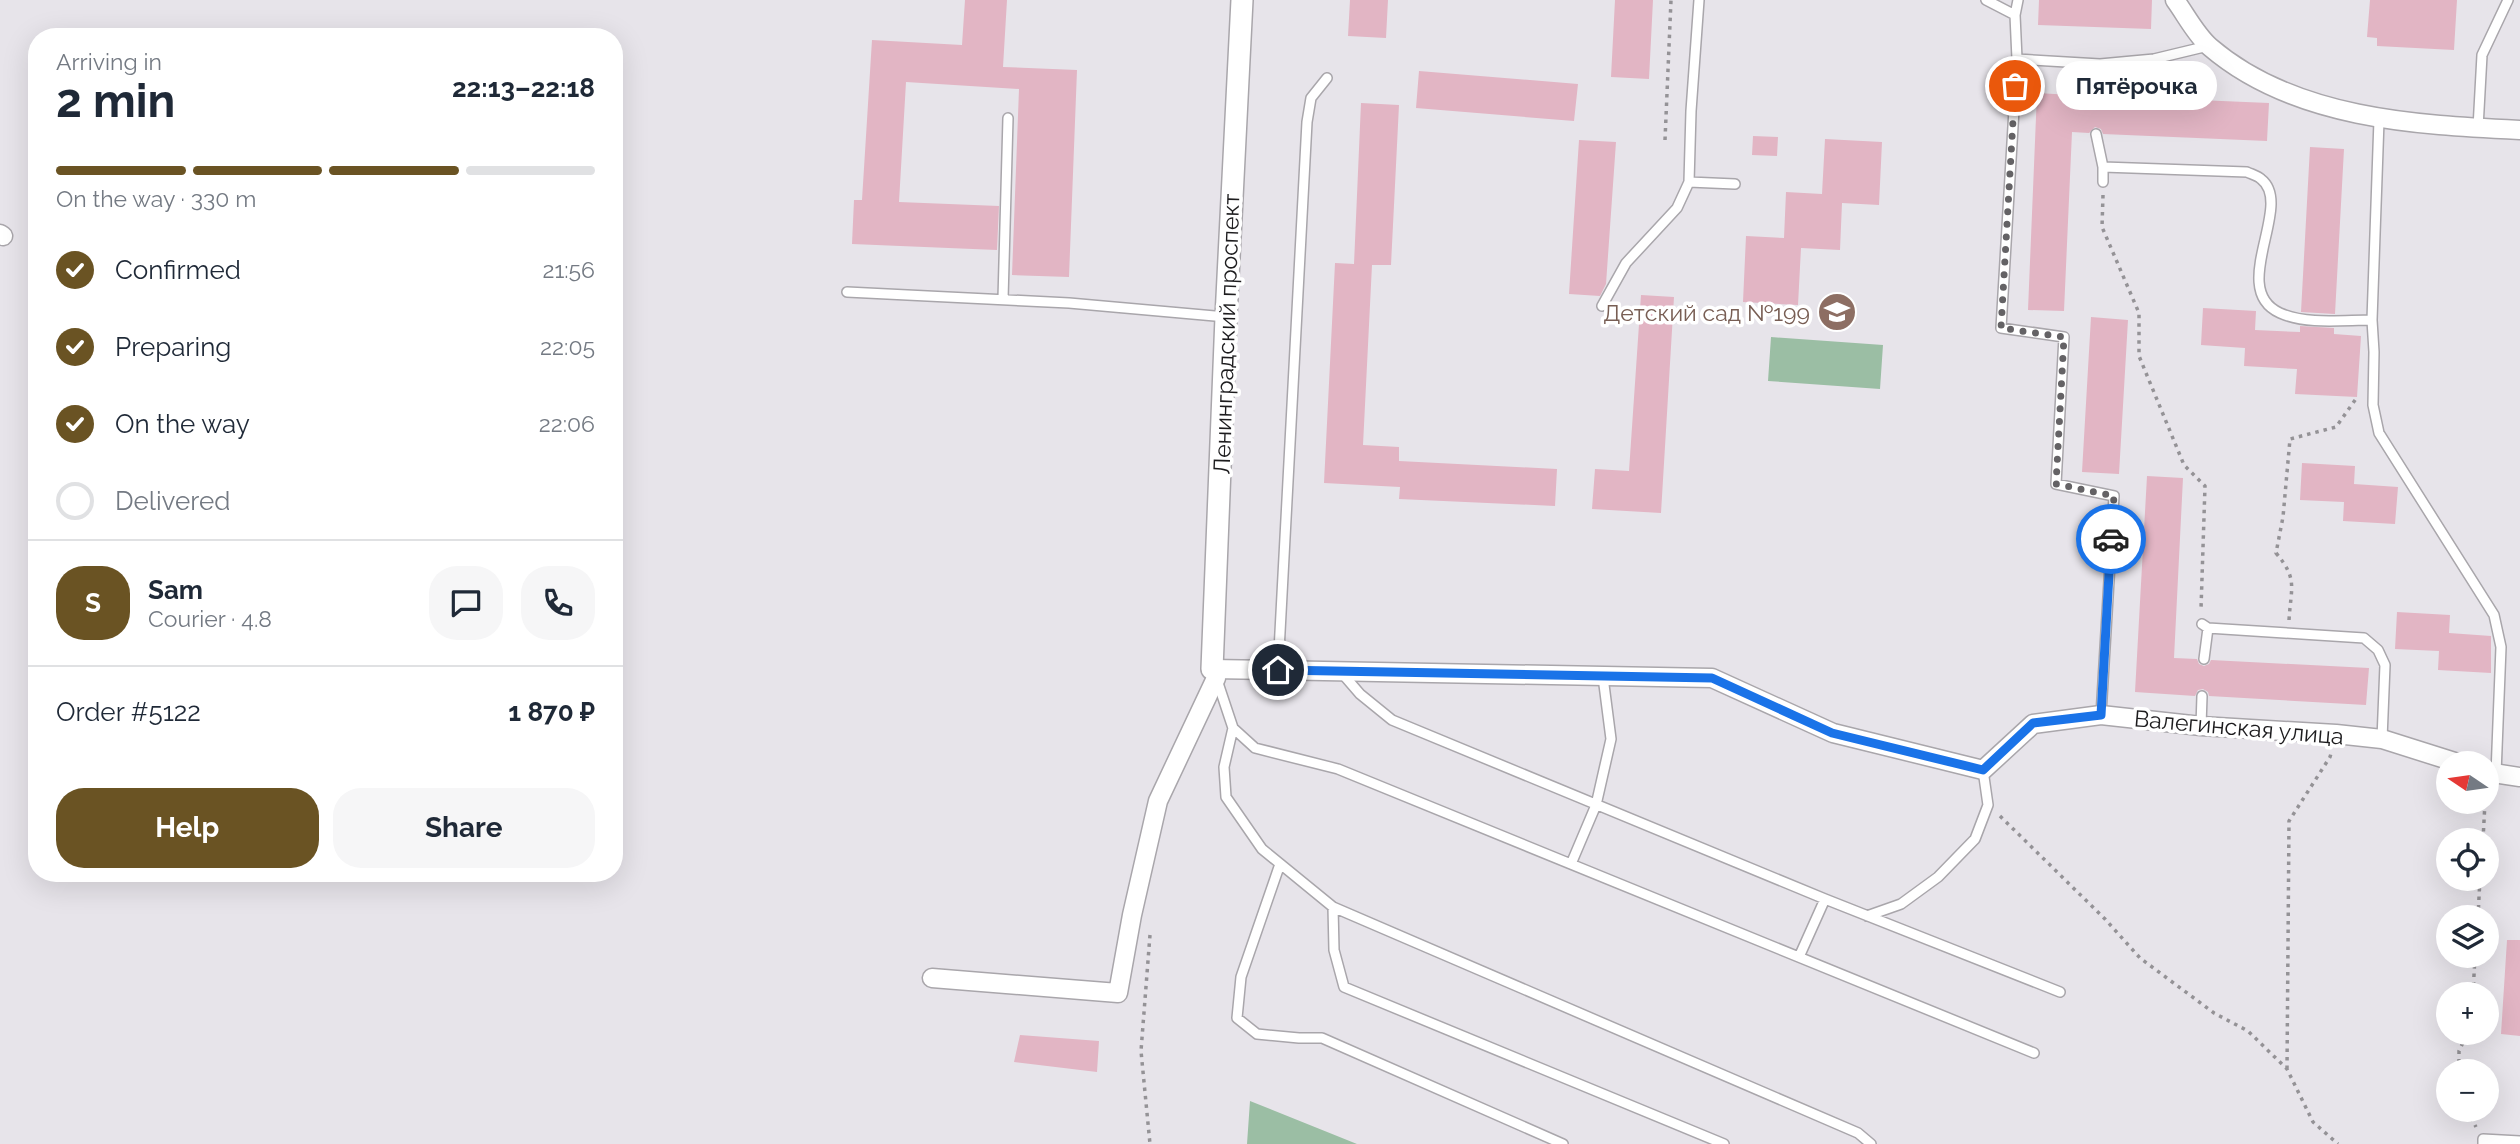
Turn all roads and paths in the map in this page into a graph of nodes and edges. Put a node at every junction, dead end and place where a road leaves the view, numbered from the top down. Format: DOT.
graph roads {
  1 [pos="1241,0"];
  2 [pos="1671,0"];
  3 [pos="1699,0"];
  4 [pos="1986,0"];
  5 [pos="2018,0"];
  6 [pos="2175,0"];
  7 [pos="2508,0"];
  8 [pos="2015,15"];
  9 [pos="2208,46"];
  10 [pos="2017,59"];
  11 [pos="2099,64"];
  12 [pos="1327,78"];
  13 [pos="2097,96"];
  14 [pos="1008,118"];
  15 [pos="2379,120"];
  16 [pos="2478,128"];
  17 [pos="2520,130"];
  18 [pos="2096,134"];
  19 [pos="1665,140"];
  20 [pos="2103,167"];
  21 [pos="1689,182"];
  22 [pos="2103,182"];
  23 [pos="1735,184"];
  24 [pos="847,292"];
  25 [pos="1003,299"];
  26 [pos="1602,306"];
  27 [pos="1226,317"];
  28 [pos="2372,320"];
  29 [pos="2374,375"];
  30 [pos="2205,626"];
  31 [pos="2288,633"];
  32 [pos="2204,659"];
  33 [pos="1278,670"];
  34 [pos="1341,672"];
  35 [pos="1214,674"];
  36 [pos="1604,677"];
  37 [pos="2202,696"];
  38 [pos="2101,715"];
  39 [pos="2201,726"];
  40 [pos="1233,728"];
  41 [pos="2336,734"];
  42 [pos="2382,739"];
  43 [pos="2493,751"];
  44 [pos="2436,756"];
  45 [pos="1983,770"];
  46 [pos="2499,774"];
  47 [pos="2520,778"];
  48 [pos="1596,804"];
  49 [pos="1988,805"];
  50 [pos="1280,864"];
  51 [pos="1571,864"];
  52 [pos="1825,899"];
  53 [pos="1333,907"];
  54 [pos="1867,916"];
  55 [pos="1150,933"];
  56 [pos="1799,957"];
  57 [pos="932,978"];
  58 [pos="2060,992"];
  59 [pos="2034,1053"];
  60 [pos="2287,1069"];
  61 [pos="2473,1122"];
  62 [pos="1858,1133"];
  63 [pos="2520,1141"];
  64 [pos="2483,1142"];
  65 [pos="1150,1144"];
  66 [pos="1563,1144"];
  67 [pos="1724,1144"];
  68 [pos="1850,1144"];
  69 [pos="1871,1144"];
  70 [pos="2339,1144"];
  1 -- 27 [label="street, Ленинградский проспект"];
  2 -- 19 [label="path"];
  3 -- 21 [label="lane"];
  4 -- 8 [label="lane"];
  5 -- 8 [label="lane"];
  6 -- 9 [label="street"];
  7 -- 16 [label="lane"];
  8 -- 10 [label="lane"];
  9 -- 11 [label="lane"];
  9 -- 15 [label="street"];
  10 -- 11 [label="lane"];
  10 -- 38 [label="lane"];
  11 -- 13 [label="lane"];
  12 -- 33 [label="lane"];
  14 -- 25 [label="lane"];
  15 -- 16 [label="street"];
  15 -- 28 [label="lane"];
  16 -- 17 [label="street"];
  18 -- 20 [label="lane"];
  20 -- 22 [label="lane"];
  20 -- 28 [label="lane"];
  21 -- 23 [label="lane"];
  21 -- 26 [label="lane"];
  22 -- 30 [label="path"];
  24 -- 25 [label="lane"];
  25 -- 27 [label="lane"];
  27 -- 35 [label="street, Ленинградский проспект"];
  28 -- 29 [label="lane"];
  29 -- 31 [label="path"];
  29 -- 43 [label="lane"];
  30 -- 31 [label="lane"];
  30 -- 32 [label="lane"];
  31 -- 42 [label="lane"];
  33 -- 34 [label="street"];
  33 -- 35 [label="street"];
  34 -- 36 [label="street"];
  34 -- 48 [label="lane"];
  35 -- 40 [label="lane"];
  35 -- 57 [label="street"];
  36 -- 45 [label="street"];
  36 -- 48 [label="lane"];
  37 -- 39 [label="lane"];
  38 -- 39 [label="street, Валегинская улица"];
  38 -- 45 [label="street, Валегинская улица"];
  39 -- 41 [label="street, Валегинская улица"];
  40 -- 50 [label="lane"];
  40 -- 51 [label="lane"];
  41 -- 42 [label="street, Валегинская улица"];
  41 -- 60 [label="path"];
  42 -- 44 [label="street, Валегинская улица"];
  45 -- 49 [label="lane"];
  46 -- 47 [label="street"];
  48 -- 51 [label="lane"];
  48 -- 52 [label="lane"];
  49 -- 54 [label="lane"];
  49 -- 60 [label="path"];
  50 -- 53 [label="lane"];
  50 -- 66 [label="lane"];
  51 -- 56 [label="lane"];
  52 -- 54 [label="lane"];
  52 -- 56 [label="lane"];
  53 -- 62 [label="lane"];
  53 -- 67 [label="lane"];
  54 -- 58 [label="lane"];
  55 -- 65 [label="path"];
  56 -- 59 [label="lane"];
  60 -- 70 [label="path"];
  61 -- 64 [label="path"];
  62 -- 68 [label="lane"];
  62 -- 69 [label="lane"];
  63 -- 64 [label="lane"];
}
